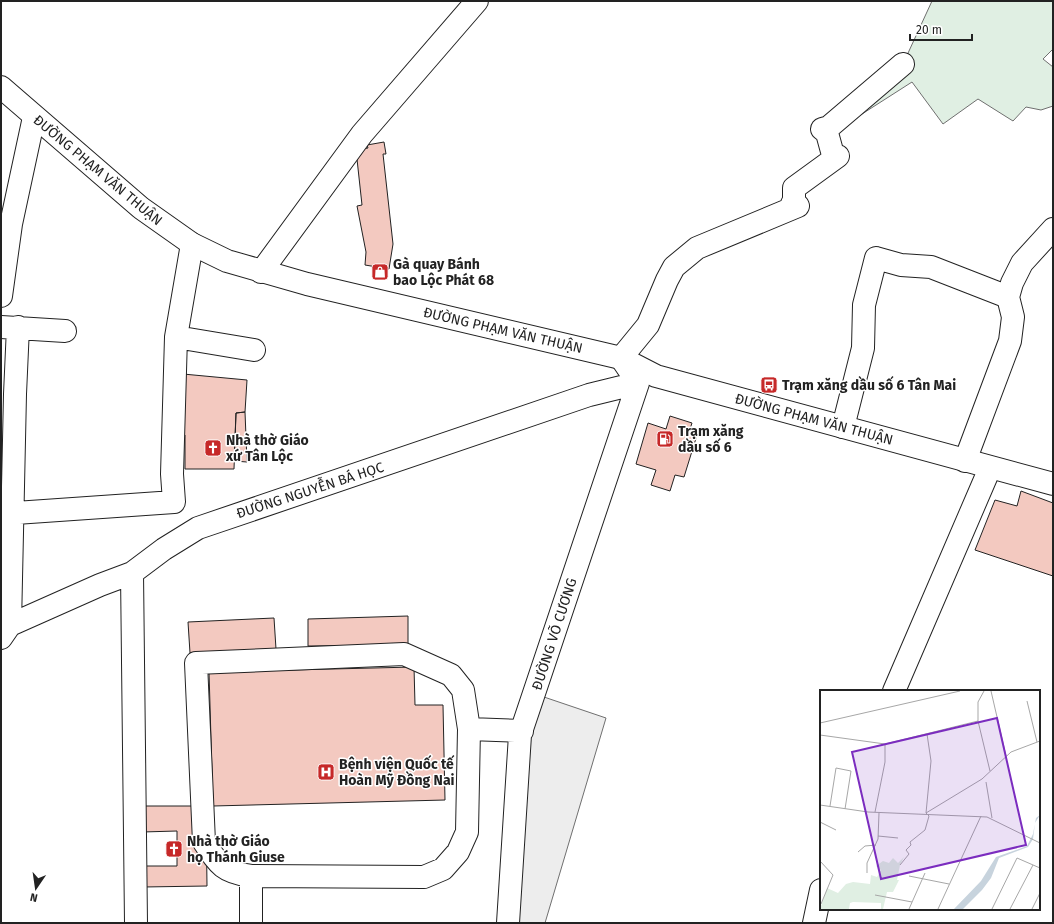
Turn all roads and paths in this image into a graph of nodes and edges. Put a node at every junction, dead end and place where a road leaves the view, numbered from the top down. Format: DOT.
graph roads {
  1 [pos="477,1"];
  2 [pos="903,64"];
  3 [pos="1,86"];
  4 [pos="34,117"];
  5 [pos="1048,239"];
  6 [pos="192,244"];
  7 [pos="261,272"];
  8 [pos="1,296"];
  9 [pos="1008,297"];
  10 [pos="10,327"];
  11 [pos="65,331"];
  12 [pos="176,337"];
  13 [pos="254,350"];
  14 [pos="621,358"];
  15 [pos="638,383"];
  16 [pos="843,427"];
  17 [pos="965,461"];
  18 [pos="990,468"];
  19 [pos="1053,484"];
  20 [pos="176,506"];
  21 [pos="6,513"];
  22 [pos="183,537"];
  23 [pos="132,573"];
  24 [pos="6,632"];
  25 [pos="894,690"];
  26 [pos="469,730"];
  27 [pos="522,731"];
  28 [pos="251,876"];
  29 [pos="820,895"];
  30 [pos="136,923"];
  31 [pos="250,923"];
  32 [pos="508,923"];
  33 [pos="814,923"];
  1 -- 7 [label="street"];
  2 -- 14 [label="street"];
  3 -- 4 [label="street, ĐƯỜNG PHẠM VĂN THUẬN"];
  4 -- 6 [label="street, ĐƯỜNG PHẠM VĂN THUẬN"];
  4 -- 8 [label="street"];
  5 -- 9 [label="street"];
  6 -- 7 [label="street, ĐƯỜNG PHẠM VĂN THUẬN"];
  6 -- 12 [label="street"];
  7 -- 14 [label="street, ĐƯỜNG PHẠM VĂN THUẬN"];
  9 -- 16 [label="street"];
  9 -- 17 [label="street"];
  10 -- 11 [label="street"];
  10 -- 21 [label="street"];
  12 -- 13 [label="street"];
  12 -- 20 [label="street"];
  14 -- 15 [label="street"];
  14 -- 16 [label="street, ĐƯỜNG PHẠM VĂN THUẬN"];
  15 -- 22 [label="street, ĐƯỜNG NGUYỄN BÁ HỌC"];
  15 -- 27 [label="street, ĐƯỜNG VÕ CƯƠNG"];
  16 -- 17 [label="street, ĐƯỜNG PHẠM VĂN THUẬN"];
  17 -- 18 [label="street, ĐƯỜNG PHẠM VĂN THUẬN"];
  18 -- 19 [label="street, ĐƯỜNG PHẠM VĂN THUẬN"];
  18 -- 25 [label="street"];
  20 -- 21 [label="street"];
  20 -- 22 [label="street"];
  21 -- 24 [label="street"];
  22 -- 23 [label="street, ĐƯỜNG NGUYỄN BÁ HỌC"];
  23 -- 24 [label="street, ĐƯỜNG NGUYỄN BÁ HỌC"];
  23 -- 30 [label="street"];
  26 -- 27 [label="street"];
  26 -- 28 [label="street"];
  26 -- 28 [label="street"];
  27 -- 32 [label="street, ĐƯỜNG VÕ CƯƠNG"];
  28 -- 31 [label="street"];
  29 -- 33 [label="street"];
}
